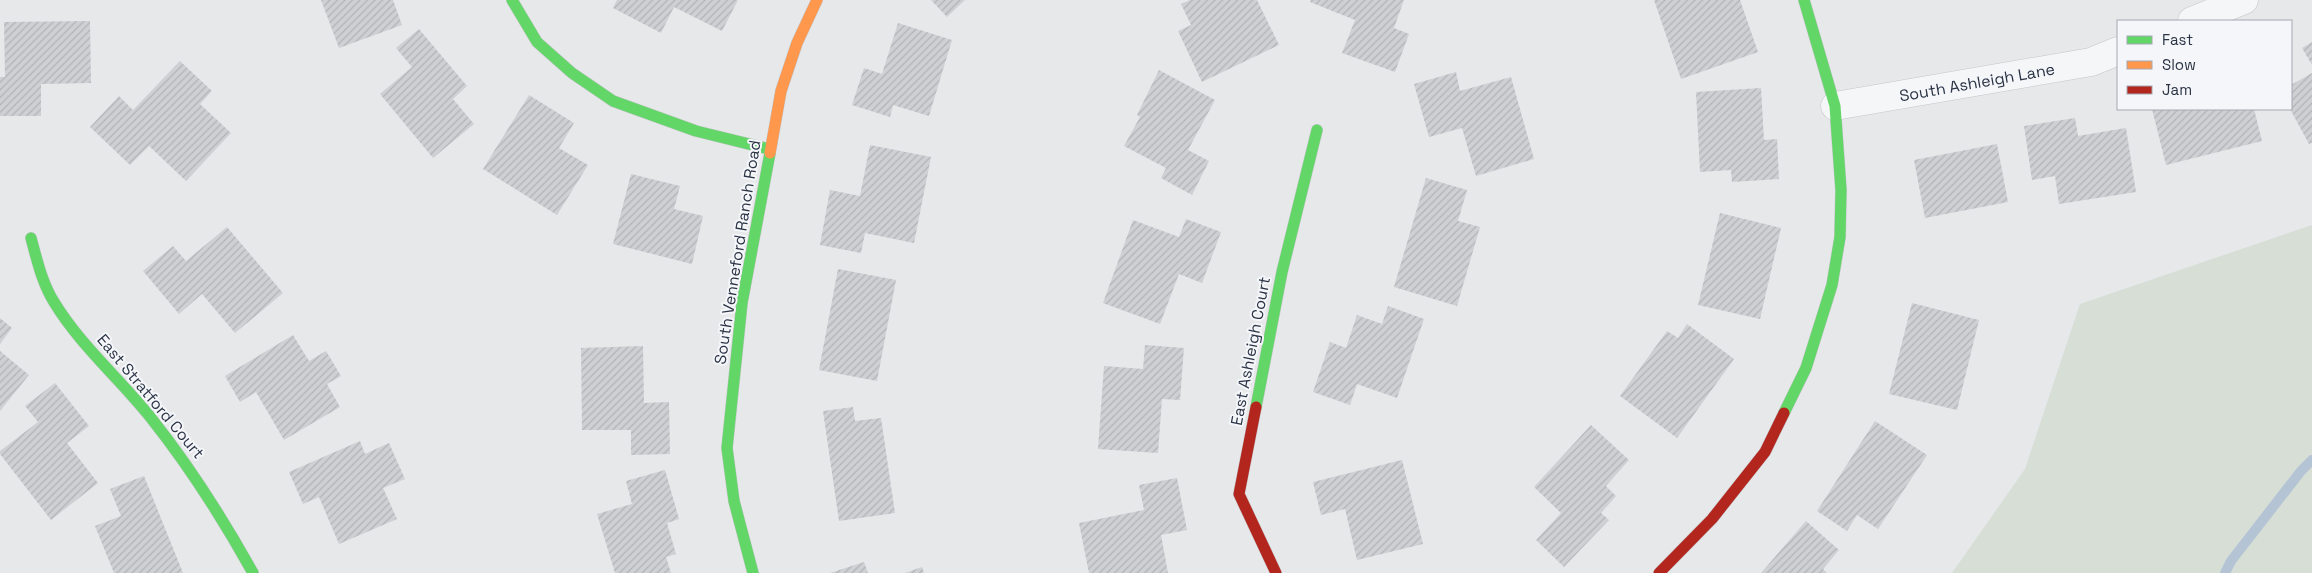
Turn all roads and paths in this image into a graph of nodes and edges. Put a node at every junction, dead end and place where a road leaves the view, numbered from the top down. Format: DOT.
graph roads {
  1 [pos="512,0"];
  2 [pos="817,0"];
  3 [pos="1804,0"];
  4 [pos="2244,0"];
  5 [pos="2194,20"];
  6 [pos="2117,51"];
  7 [pos="1835,106"];
  8 [pos="1317,130"];
  9 [pos="768,149"];
  10 [pos="31,238"];
  11 [pos="253,573"];
  12 [pos="754,573"];
  13 [pos="1276,573"];
  14 [pos="1659,573"];
  1 -- 9 [label="street"];
  2 -- 9 [label="street, South Venneford Ranch Road"];
  3 -- 7 [label="street"];
  4 -- 5 [label="street"];
  6 -- 7 [label="street, South Ashleigh Lane"];
  7 -- 14 [label="street"];
  8 -- 13 [label="street, East Ashleigh Court"];
  9 -- 12 [label="street, South Venneford Ranch Road"];
  10 -- 11 [label="street, East Stratford Court"];
}
